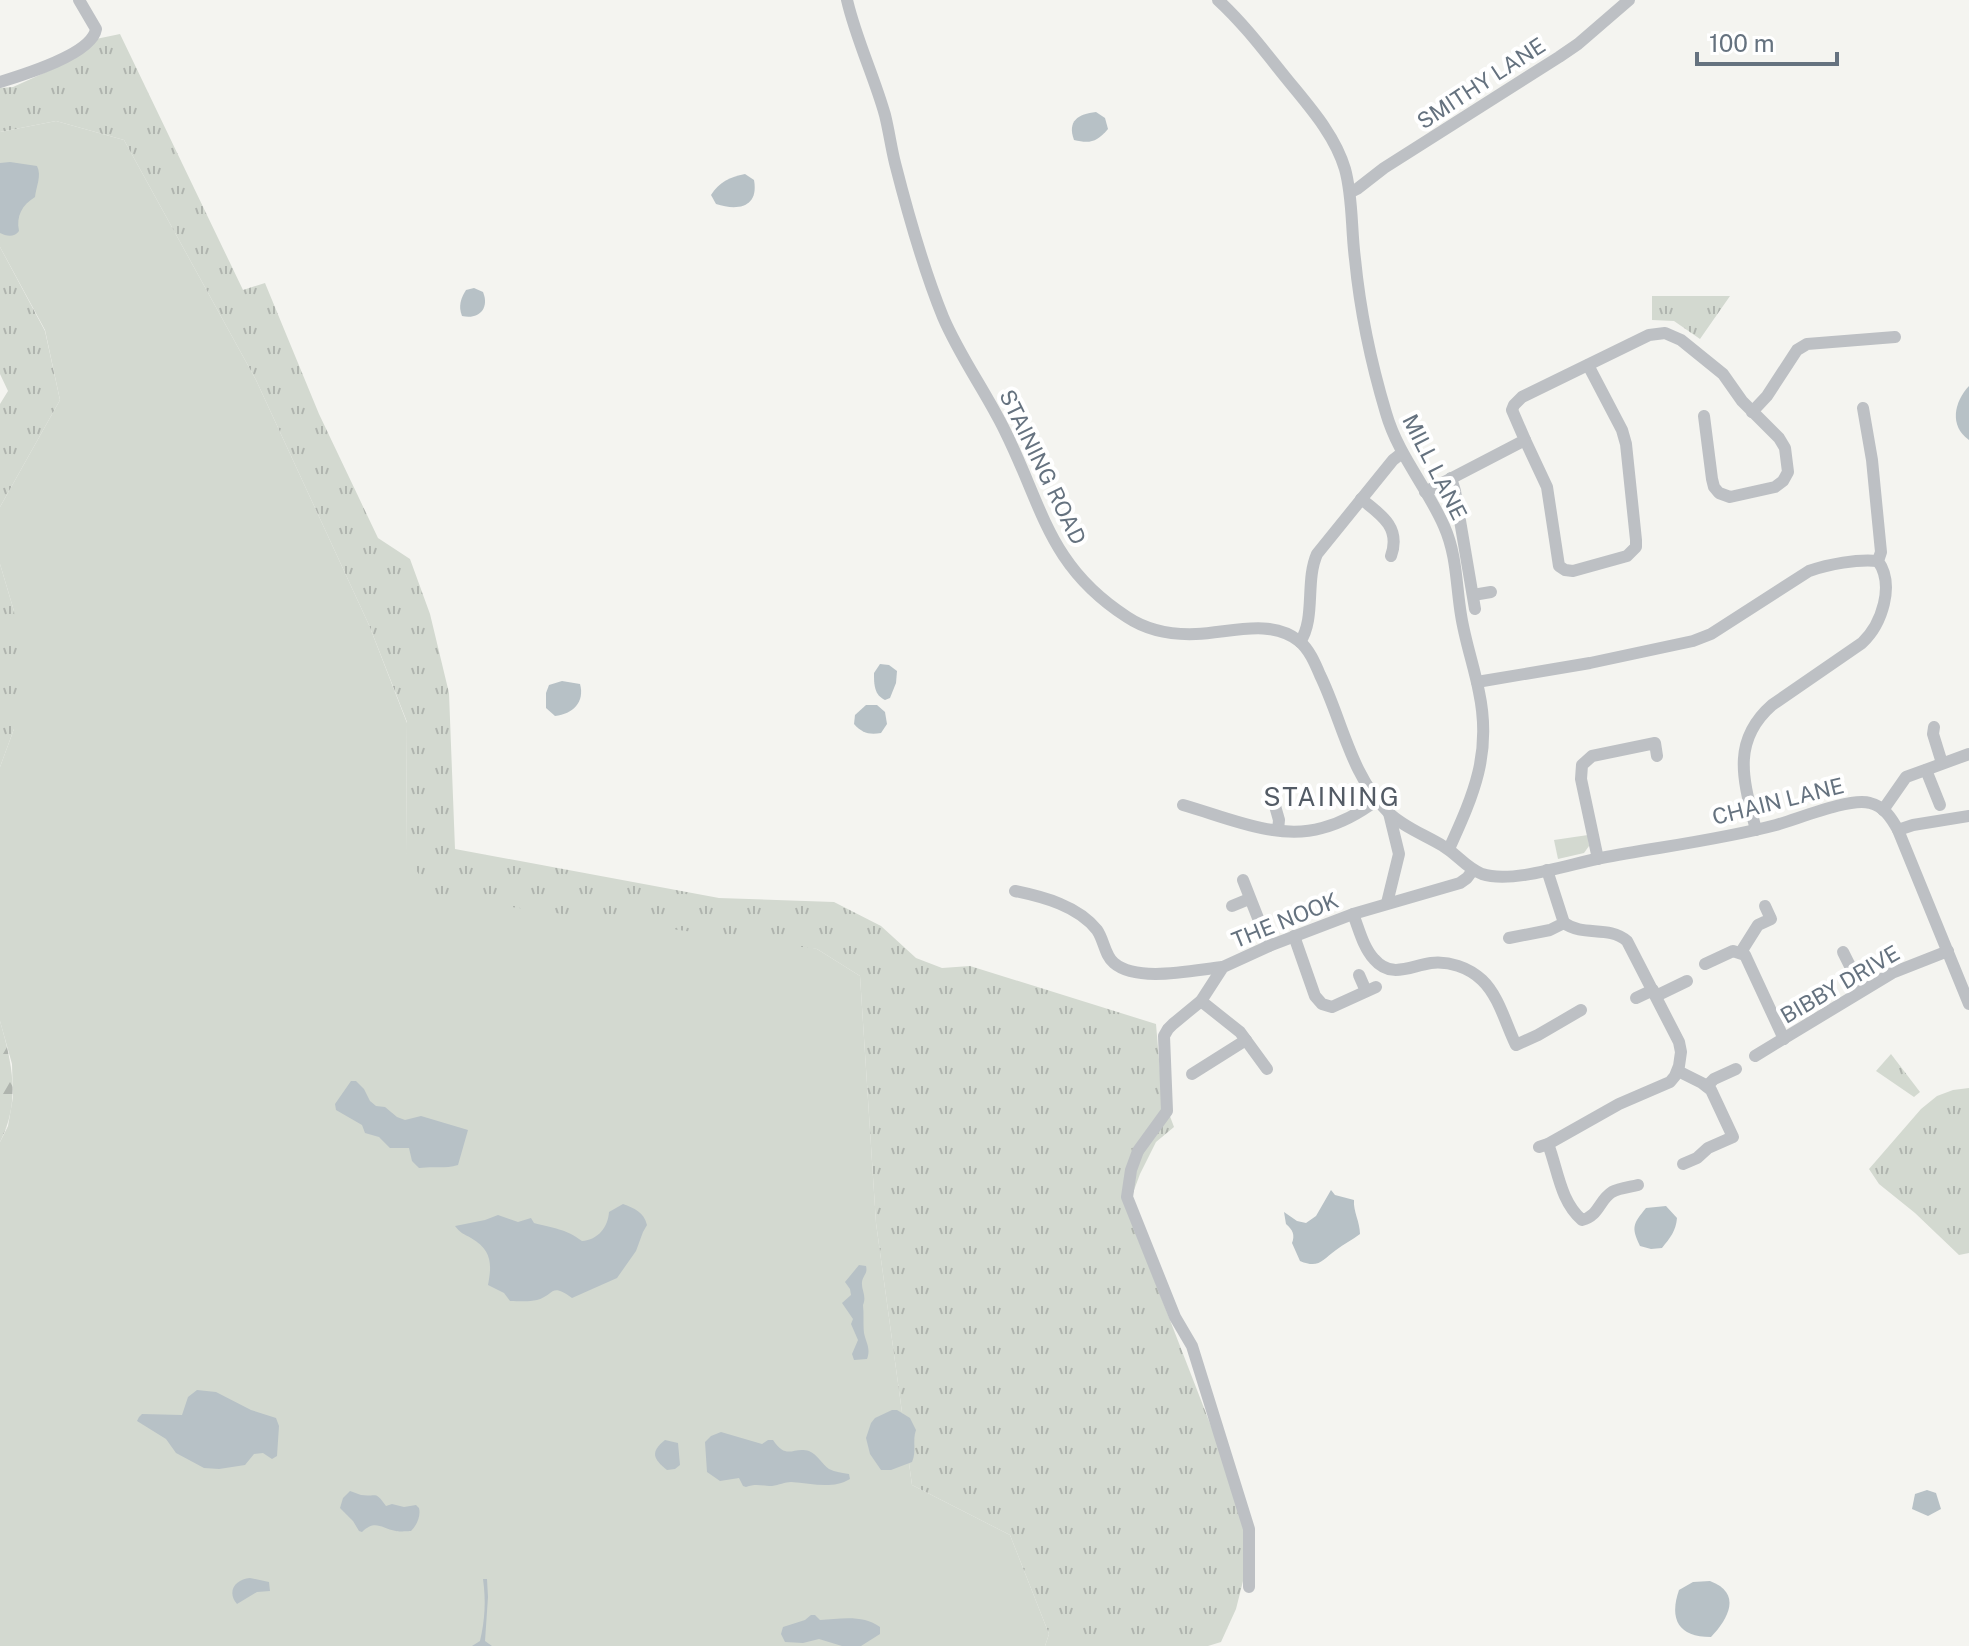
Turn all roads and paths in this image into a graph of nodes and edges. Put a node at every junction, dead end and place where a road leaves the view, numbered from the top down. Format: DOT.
graph roads {
  1 [pos="79,0"];
  2 [pos="847,0"];
  3 [pos="1218,0"];
  4 [pos="1629,0"];
  5 [pos="0,82"];
  6 [pos="1351,192"];
  7 [pos="1879,324"];
  8 [pos="1895,337"];
  9 [pos="1880,338"];
  10 [pos="1588,365"];
  11 [pos="1863,408"];
  12 [pos="1752,412"];
  13 [pos="1721,426"];
  14 [pos="1525,440"];
  15 [pos="1402,453"];
  16 [pos="1451,478"];
  17 [pos="1425,492"];
  18 [pos="1361,499"];
  19 [pos="1391,556"];
  20 [pos="1878,561"];
  21 [pos="1491,592"];
  22 [pos="1473,595"];
  23 [pos="1475,609"];
  24 [pos="1300,642"];
  25 [pos="1477,682"];
  26 [pos="1934,727"];
  27 [pos="1969,754"];
  28 [pos="1657,756"];
  29 [pos="1942,763"];
  30 [pos="1926,770"];
  31 [pos="1273,799"];
  32 [pos="1377,800"];
  33 [pos="1183,805"];
  34 [pos="1940,805"];
  35 [pos="1883,810"];
  36 [pos="1389,813"];
  37 [pos="1969,816"];
  38 [pos="1278,830"];
  39 [pos="1756,830"];
  40 [pos="1898,830"];
  41 [pos="1449,849"];
  42 [pos="1598,859"];
  43 [pos="1473,870"];
  44 [pos="1547,870"];
  45 [pos="1243,880"];
  46 [pos="1015,891"];
  47 [pos="1249,899"];
  48 [pos="1387,903"];
  49 [pos="1232,906"];
  50 [pos="1765,906"];
  51 [pos="1353,914"];
  52 [pos="1564,923"];
  53 [pos="1294,936"];
  54 [pos="1509,938"];
  55 [pos="1269,946"];
  56 [pos="1948,951"];
  57 [pos="1741,952"];
  58 [pos="1843,952"];
  59 [pos="1705,964"];
  60 [pos="1223,967"];
  61 [pos="1359,975"];
  62 [pos="1687,981"];
  63 [pos="1862,990"];
  64 [pos="1654,993"];
  65 [pos="1964,997"];
  66 [pos="1636,998"];
  67 [pos="1201,1001"];
  68 [pos="1581,1010"];
  69 [pos="1784,1039"];
  70 [pos="1246,1040"];
  71 [pos="1755,1056"];
  72 [pos="1267,1069"];
  73 [pos="1736,1069"];
  74 [pos="1678,1071"];
  75 [pos="1192,1074"];
  76 [pos="1707,1086"];
  77 [pos="1683,1164"];
  78 [pos="1638,1185"];
  79 [pos="1249,1587"];
  1 -- 5 [label="street"];
  2 -- 24 [label="street, STAINING ROAD"];
  3 -- 6 [label="street, MILL LANE"];
  4 -- 6 [label="street, SMITHY LANE"];
  6 -- 15 [label="street, MILL LANE"];
  7 -- 9 [label="street"];
  8 -- 9 [label="street"];
  9 -- 12 [label="street"];
  10 -- 12 [label="street"];
  10 -- 14 [label="street"];
  10 -- 14 [label="street"];
  11 -- 20 [label="street"];
  12 -- 13 [label="street"];
  14 -- 16 [label="street"];
  15 -- 17 [label="street, MILL LANE"];
  15 -- 18 [label="street"];
  16 -- 17 [label="street"];
  16 -- 22 [label="street"];
  17 -- 25 [label="street, MILL LANE"];
  18 -- 19 [label="street"];
  18 -- 24 [label="street"];
  20 -- 25 [label="street"];
  20 -- 39 [label="street"];
  21 -- 22 [label="street"];
  22 -- 23 [label="street"];
  24 -- 32 [label="street"];
  25 -- 41 [label="street, MILL LANE"];
  26 -- 29 [label="street"];
  27 -- 29 [label="street"];
  28 -- 42 [label="street"];
  29 -- 30 [label="street"];
  30 -- 34 [label="street"];
  30 -- 35 [label="street"];
  31 -- 38 [label="street"];
  32 -- 36 [label="street"];
  32 -- 38 [label="street"];
  33 -- 38 [label="street"];
  35 -- 39 [label="street, CHAIN LANE"];
  35 -- 40 [label="street"];
  36 -- 41 [label="street"];
  36 -- 48 [label="street"];
  37 -- 40 [label="street"];
  39 -- 42 [label="street, CHAIN LANE"];
  40 -- 56 [label="street"];
  41 -- 43 [label="street"];
  42 -- 44 [label="street, CHAIN LANE"];
  43 -- 44 [label="street, CHAIN LANE"];
  43 -- 48 [label="street, THE NOOK"];
  44 -- 52 [label="street"];
  45 -- 47 [label="street"];
  46 -- 60 [label="street"];
  47 -- 49 [label="street"];
  47 -- 55 [label="street"];
  48 -- 51 [label="street, THE NOOK"];
  50 -- 57 [label="street"];
  51 -- 53 [label="street, THE NOOK"];
  51 -- 68 [label="street"];
  52 -- 54 [label="street"];
  52 -- 64 [label="street"];
  53 -- 55 [label="street, THE NOOK"];
  53 -- 61 [label="street"];
  55 -- 60 [label="street, THE NOOK"];
  56 -- 63 [label="street, BIBBY DRIVE"];
  56 -- 65 [label="street"];
  57 -- 59 [label="street"];
  57 -- 69 [label="street"];
  58 -- 63 [label="street"];
  60 -- 67 [label="street, THE NOOK"];
  62 -- 64 [label="street"];
  63 -- 69 [label="street, BIBBY DRIVE"];
  64 -- 66 [label="street"];
  64 -- 74 [label="street"];
  67 -- 70 [label="street"];
  67 -- 79 [label="street, THE NOOK"];
  69 -- 71 [label="street, BIBBY DRIVE"];
  70 -- 72 [label="street"];
  70 -- 75 [label="street"];
  73 -- 76 [label="street"];
  74 -- 76 [label="street"];
  74 -- 78 [label="street"];
  76 -- 77 [label="street"];
}
